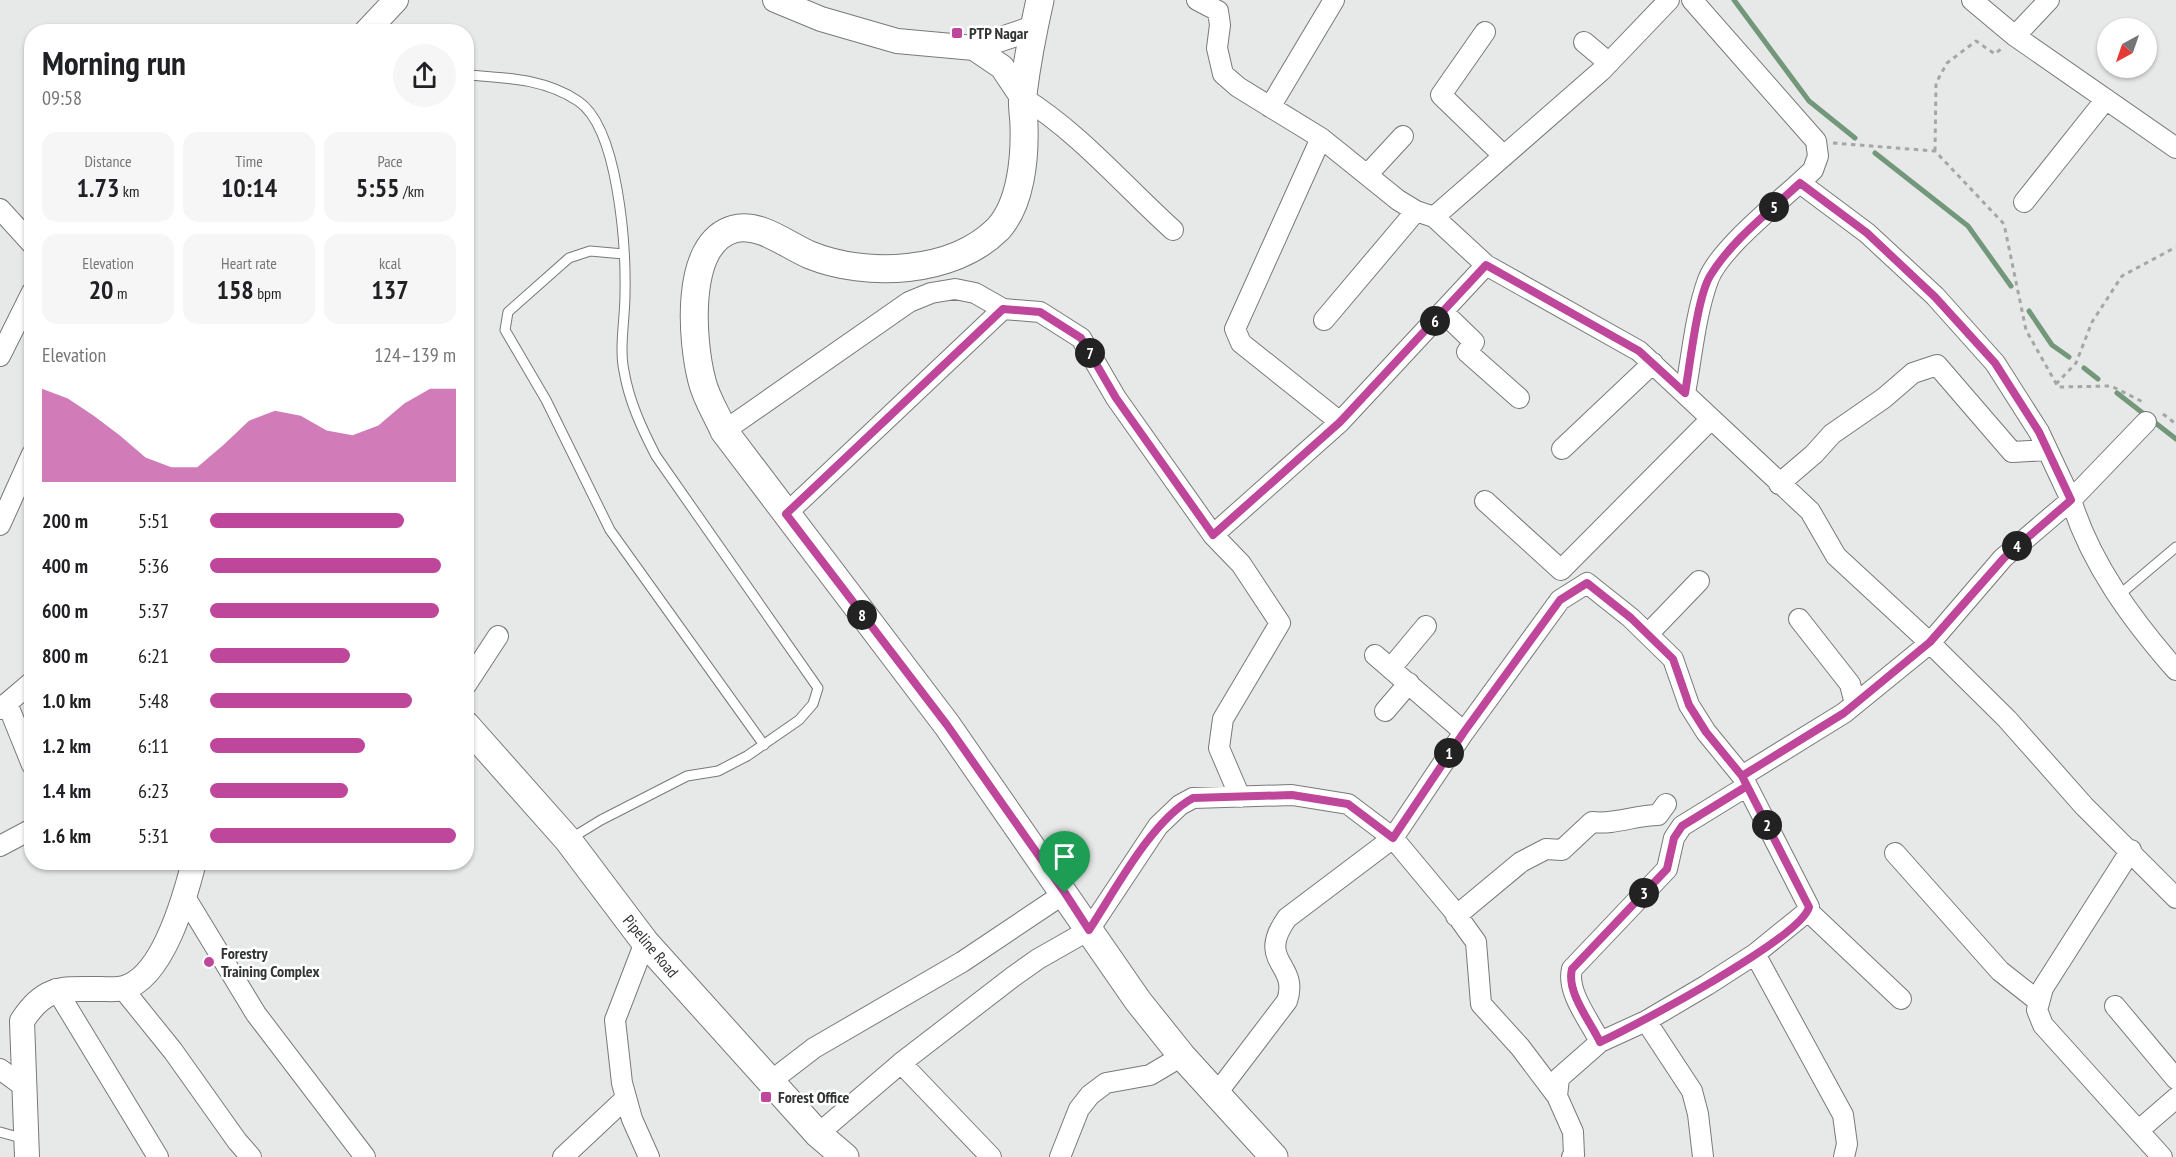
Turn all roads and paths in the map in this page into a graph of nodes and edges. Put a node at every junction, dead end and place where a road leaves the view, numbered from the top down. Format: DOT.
graph roads {
  1 [pos="396,0"];
  2 [pos="775,0"];
  3 [pos="1040,0"];
  4 [pos="1197,0"];
  5 [pos="1334,0"];
  6 [pos="1669,0"];
  7 [pos="1692,0"];
  8 [pos="1972,0"];
  9 [pos="2049,0"];
  10 [pos="1223,6"];
  11 [pos="374,24"];
  12 [pos="1034,28"];
  13 [pos="1485,32"];
  14 [pos="2015,36"];
  15 [pos="1584,42"];
  16 [pos="974,48"];
  17 [pos="1609,63"];
  18 [pos="474,75"];
  19 [pos="1022,97"];
  20 [pos="2106,99"];
  21 [pos="1270,107"];
  22 [pos="1403,136"];
  23 [pos="1321,138"];
  24 [pos="1816,141"];
  25 [pos="2176,148"];
  26 [pos="1935,152"];
  27 [pos="1504,156"];
  28 [pos="1367,175"];
  29 [pos="1800,183"];
  30 [pos="2024,202"];
  31 [pos="0,209"];
  32 [pos="1425,214"];
  33 [pos="1173,230"];
  34 [pos="24,235"];
  35 [pos="2176,247"];
  36 [pos="624,254"];
  37 [pos="1486,265"];
  38 [pos="24,308"];
  39 [pos="1003,309"];
  40 [pos="1443,312"];
  41 [pos="1324,320"];
  42 [pos="0,356"];
  43 [pos="1653,363"];
  44 [pos="2056,384"];
  45 [pos="1685,393"];
  46 [pos="1519,398"];
  47 [pos="2152,413"];
  48 [pos="1711,419"];
  49 [pos="1340,422"];
  50 [pos="2176,424"];
  51 [pos="724,431"];
  52 [pos="1562,449"];
  53 [pos="2047,450"];
  54 [pos="24,472"];
  55 [pos="1779,484"];
  56 [pos="2071,500"];
  57 [pos="1485,501"];
  58 [pos="786,514"];
  59 [pos="0,525"];
  60 [pos="1213,535"];
  61 [pos="2176,547"];
  62 [pos="1699,581"];
  63 [pos="2118,596"];
  64 [pos="1799,619"];
  65 [pos="1426,626"];
  66 [pos="1648,634"];
  67 [pos="498,636"];
  68 [pos="1930,642"];
  69 [pos="1376,655"];
  70 [pos="1391,668"];
  71 [pos="2176,670"];
  72 [pos="474,673"];
  73 [pos="1409,684"];
  74 [pos="24,689"];
  75 [pos="1855,704"];
  76 [pos="4,706"];
  77 [pos="1384,711"];
  78 [pos="1464,732"];
  79 [pos="474,735"];
  80 [pos="764,745"];
  81 [pos="24,748"];
  82 [pos="1744,781"];
  83 [pos="1240,796"];
  84 [pos="1666,804"];
  85 [pos="24,834"];
  86 [pos="1393,838"];
  87 [pos="568,840"];
  88 [pos="0,846"];
  89 [pos="2131,850"];
  90 [pos="1895,853"];
  91 [pos="192,870"];
  92 [pos="1065,893"];
  93 [pos="185,897"];
  94 [pos="2176,898"];
  95 [pos="1808,911"];
  96 [pos="1456,916"];
  97 [pos="1089,930"];
  98 [pos="645,942"];
  99 [pos="1755,954"];
  100 [pos="56,988"];
  101 [pos="123,988"];
  102 [pos="1901,999"];
  103 [pos="2038,1001"];
  104 [pos="2115,1006"];
  105 [pos="1646,1021"];
  106 [pos="1600,1042"];
  107 [pos="1182,1056"];
  108 [pos="900,1063"];
  109 [pos="0,1070"];
  110 [pos="2176,1079"];
  111 [pos="771,1081"];
  112 [pos="23,1086"];
  113 [pos="1217,1093"];
  114 [pos="1557,1096"];
  115 [pos="626,1098"];
  116 [pos="2176,1098"];
  117 [pos="2139,1130"];
  118 [pos="0,1132"];
  119 [pos="818,1134"];
  120 [pos="26,1148"];
  121 [pos="1574,1156"];
  122 [pos="158,1157"];
  123 [pos="251,1157"];
  124 [pos="365,1157"];
  125 [pos="562,1157"];
  126 [pos="649,1157"];
  127 [pos="845,1157"];
  128 [pos="991,1157"];
  129 [pos="1060,1157"];
  130 [pos="1274,1157"];
  131 [pos="1703,1157"];
  132 [pos="1844,1157"];
  133 [pos="2162,1157"];
  1 -- 11 [label="street"];
  2 -- 16 [label="street"];
  3 -- 12 [label="main road"];
  4 -- 10 [label="street"];
  5 -- 21 [label="street"];
  6 -- 17 [label="street"];
  7 -- 24 [label="street"];
  8 -- 14 [label="street"];
  9 -- 14 [label="street"];
  10 -- 21 [label="street"];
  12 -- 16 [label="street"];
  12 -- 19 [label="main road"];
  13 -- 27 [label="street"];
  14 -- 20 [label="street"];
  14 -- 26 [label="path"];
  15 -- 17 [label="street"];
  16 -- 19 [label="street"];
  17 -- 27 [label="street"];
  18 -- 36 [label="lane"];
  19 -- 33 [label="street"];
  19 -- 51 [label="main road"];
  20 -- 25 [label="street"];
  20 -- 30 [label="street"];
  21 -- 23 [label="street"];
  22 -- 28 [label="street"];
  23 -- 28 [label="street"];
  23 -- 49 [label="street"];
  24 -- 26 [label="path"];
  24 -- 29 [label="street"];
  26 -- 44 [label="path"];
  27 -- 32 [label="street"];
  28 -- 32 [label="street"];
  29 -- 45 [label="street"];
  29 -- 53 [label="street"];
  31 -- 34 [label="street"];
  32 -- 37 [label="street"];
  32 -- 41 [label="street"];
  35 -- 44 [label="path"];
  36 -- 80 [label="lane"];
  36 -- 80 [label="lane"];
  37 -- 40 [label="street"];
  37 -- 43 [label="street"];
  38 -- 42 [label="street"];
  39 -- 51 [label="street"];
  39 -- 58 [label="street"];
  39 -- 60 [label="street"];
  40 -- 46 [label="street"];
  40 -- 49 [label="street"];
  43 -- 45 [label="street"];
  43 -- 52 [label="street"];
  44 -- 47 [label="path"];
  45 -- 48 [label="street"];
  47 -- 50 [label="path"];
  47 -- 56 [label="street"];
  48 -- 55 [label="street"];
  48 -- 57 [label="street"];
  49 -- 60 [label="street"];
  51 -- 58 [label="main road"];
  53 -- 55 [label="street"];
  53 -- 56 [label="street"];
  54 -- 59 [label="street"];
  55 -- 68 [label="street"];
  56 -- 63 [label="street"];
  56 -- 68 [label="street"];
  58 -- 92 [label="main road"];
  60 -- 83 [label="street"];
  61 -- 63 [label="lane"];
  62 -- 66 [label="street"];
  63 -- 71 [label="street"];
  64 -- 75 [label="street"];
  65 -- 70 [label="street"];
  66 -- 78 [label="street"];
  66 -- 82 [label="street"];
  67 -- 72 [label="street"];
  68 -- 75 [label="street"];
  68 -- 89 [label="street"];
  69 -- 70 [label="street"];
  70 -- 73 [label="street"];
  73 -- 77 [label="street"];
  73 -- 78 [label="street"];
  74 -- 76 [label="street"];
  75 -- 82 [label="street"];
  76 -- 81 [label="street"];
  78 -- 86 [label="street"];
  79 -- 87 [label="main road, Pipeline Road"];
  80 -- 87 [label="lane"];
  82 -- 95 [label="street"];
  82 -- 106 [label="street"];
  83 -- 86 [label="street"];
  83 -- 97 [label="street"];
  84 -- 96 [label="street"];
  85 -- 88 [label="street"];
  86 -- 96 [label="street"];
  86 -- 113 [label="street"];
  87 -- 98 [label="main road, Pipeline Road"];
  89 -- 94 [label="street"];
  89 -- 103 [label="street"];
  90 -- 103 [label="street"];
  91 -- 93 [label="street"];
  92 -- 97 [label="main road"];
  92 -- 111 [label="street"];
  93 -- 101 [label="street"];
  93 -- 124 [label="street"];
  95 -- 99 [label="street"];
  95 -- 102 [label="street"];
  96 -- 114 [label="street"];
  97 -- 107 [label="main road"];
  97 -- 108 [label="street"];
  98 -- 111 [label="main road, Pipeline Road"];
  98 -- 115 [label="street"];
  99 -- 105 [label="street"];
  99 -- 132 [label="street"];
  100 -- 101 [label="street"];
  100 -- 112 [label="street"];
  100 -- 122 [label="street"];
  101 -- 123 [label="street"];
  103 -- 117 [label="street"];
  104 -- 110 [label="street"];
  105 -- 106 [label="street"];
  105 -- 131 [label="street"];
  106 -- 114 [label="street"];
  107 -- 113 [label="main road"];
  107 -- 129 [label="street"];
  108 -- 119 [label="street"];
  108 -- 128 [label="street"];
  109 -- 112 [label="street"];
  111 -- 119 [label="main road, Pipeline Road"];
  112 -- 120 [label="street"];
  113 -- 130 [label="main road"];
  114 -- 121 [label="street"];
  115 -- 125 [label="street"];
  115 -- 126 [label="street"];
  116 -- 117 [label="street"];
  117 -- 133 [label="street"];
  118 -- 120 [label="lane"];
  119 -- 127 [label="main road, Pipeline Road"];
}
